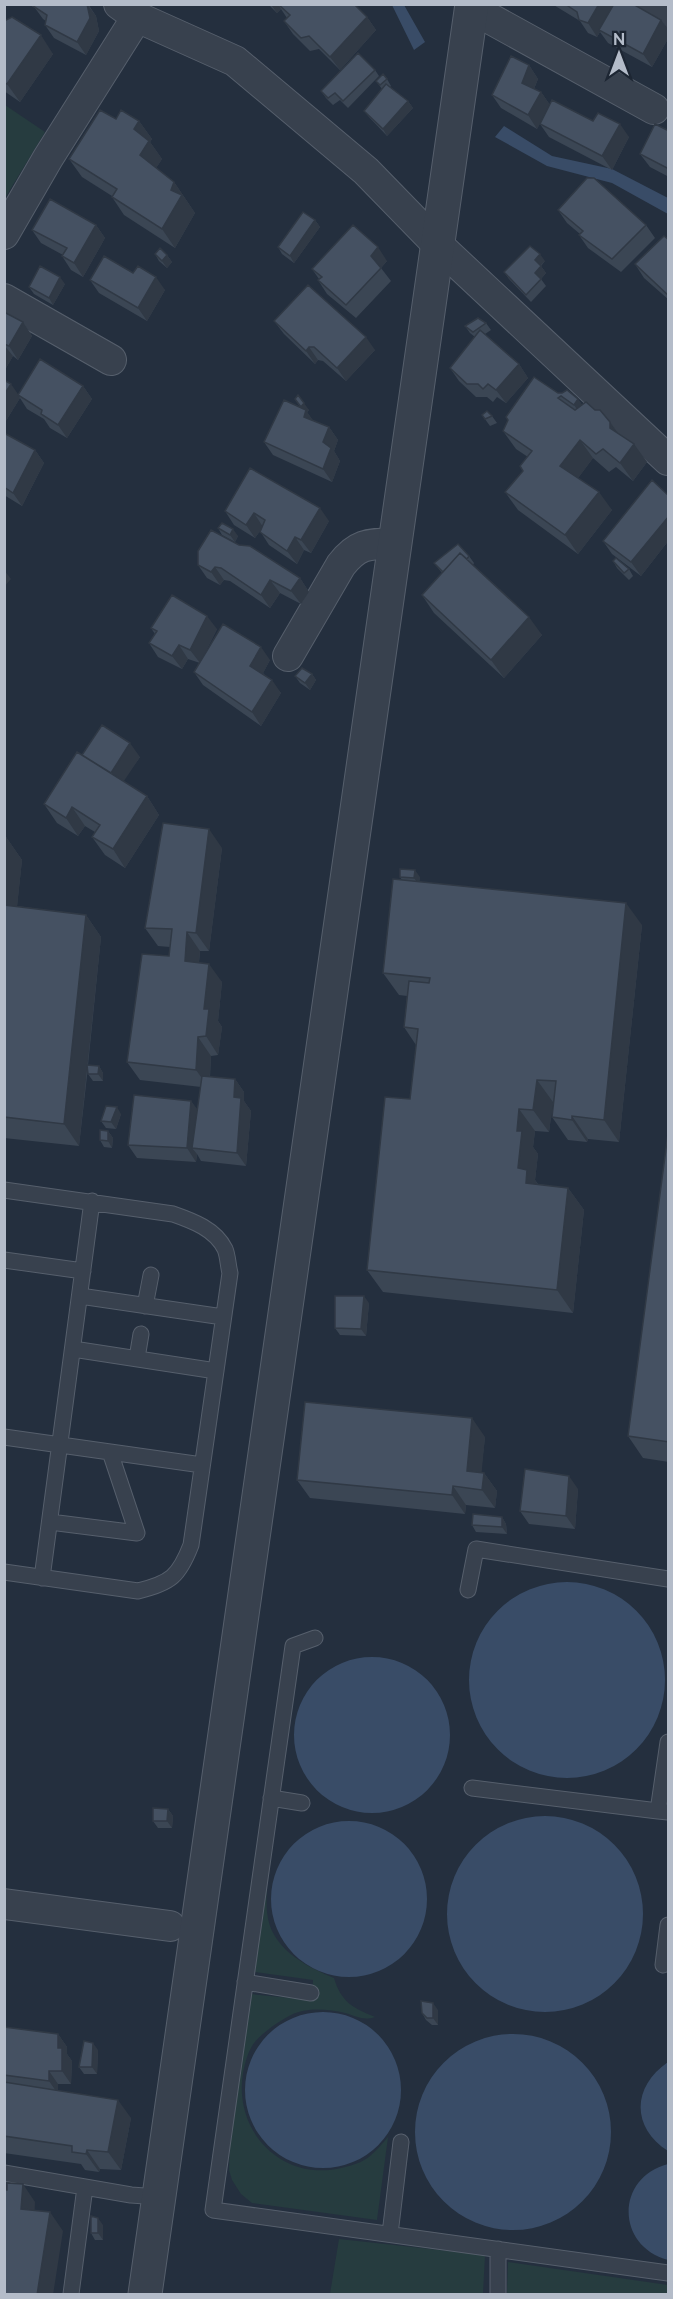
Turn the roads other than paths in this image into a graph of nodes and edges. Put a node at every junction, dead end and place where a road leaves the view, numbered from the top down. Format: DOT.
graph roads {
  1 [pos="649,4"];
  2 [pos="471,6"];
  3 [pos="124,8"];
  4 [pos="669,19"];
  5 [pos="654,110"];
  6 [pos="4,234"];
  7 [pos="438,245"];
  8 [pos="4,299"];
  9 [pos="111,360"];
  10 [pos="669,460"];
  11 [pos="396,543"];
  12 [pos="288,656"];
  13 [pos="4,1190"];
  14 [pos="92,1201"];
  15 [pos="4,1260"];
  16 [pos="83,1271"];
  17 [pos="151,1275"];
  18 [pos="80,1296"];
  19 [pos="145,1306"];
  20 [pos="223,1317"];
  21 [pos="141,1334"];
  22 [pos="73,1349"];
  23 [pos="136,1358"];
  24 [pos="216,1371"];
  25 [pos="4,1437"];
  26 [pos="60,1445"];
  27 [pos="110,1452"];
  28 [pos="202,1465"];
  29 [pos="50,1522"];
  30 [pos="4,1572"];
  31 [pos="42,1578"];
  32 [pos="669,1579"];
  33 [pos="468,1590"];
  34 [pos="315,1638"];
  35 [pos="669,1742"];
  36 [pos="472,1788"];
  37 [pos="271,1798"];
  38 [pos="303,1803"];
  39 [pos="663,1811"];
  40 [pos="4,1904"];
  41 [pos="669,1925"];
  42 [pos="170,1926"];
  43 [pos="663,1965"];
  44 [pos="245,1982"];
  45 [pos="310,1993"];
  46 [pos="401,2142"];
  47 [pos="4,2173"];
  48 [pos="85,2187"];
  49 [pos="159,2197"];
  50 [pos="390,2234"];
  51 [pos="498,2249"];
  52 [pos="669,2273"];
  53 [pos="71,2295"];
  54 [pos="146,2295"];
  55 [pos="498,2295"];
  1 -- 4 [label="street"];
  2 -- 5 [label="street"];
  2 -- 7 [label="street"];
  3 -- 6 [label="street"];
  3 -- 7 [label="street"];
  7 -- 10 [label="street"];
  7 -- 11 [label="street"];
  8 -- 9 [label="street"];
  11 -- 12 [label="street"];
  11 -- 49 [label="street"];
  13 -- 14 [label="lane"];
  14 -- 16 [label="lane"];
  14 -- 20 [label="lane"];
  15 -- 16 [label="lane"];
  16 -- 18 [label="lane"];
  17 -- 19 [label="lane"];
  18 -- 19 [label="lane"];
  18 -- 22 [label="lane"];
  19 -- 20 [label="lane"];
  20 -- 24 [label="lane"];
  21 -- 23 [label="lane"];
  22 -- 23 [label="lane"];
  22 -- 26 [label="lane"];
  23 -- 24 [label="lane"];
  24 -- 28 [label="lane"];
  25 -- 26 [label="lane"];
  26 -- 27 [label="lane"];
  26 -- 29 [label="lane"];
  27 -- 28 [label="lane"];
  27 -- 29 [label="lane"];
  28 -- 31 [label="lane"];
  29 -- 31 [label="lane"];
  30 -- 31 [label="lane"];
  32 -- 33 [label="lane"];
  34 -- 37 [label="lane"];
  35 -- 39 [label="lane"];
  36 -- 39 [label="lane"];
  37 -- 38 [label="lane"];
  37 -- 44 [label="lane"];
  40 -- 42 [label="street"];
  41 -- 43 [label="lane"];
  44 -- 45 [label="lane"];
  44 -- 50 [label="lane"];
  46 -- 50 [label="lane"];
  47 -- 48 [label="lane"];
  48 -- 49 [label="lane"];
  48 -- 53 [label="lane"];
  49 -- 54 [label="street"];
  50 -- 51 [label="lane"];
  51 -- 52 [label="lane"];
  51 -- 55 [label="lane"];
}
